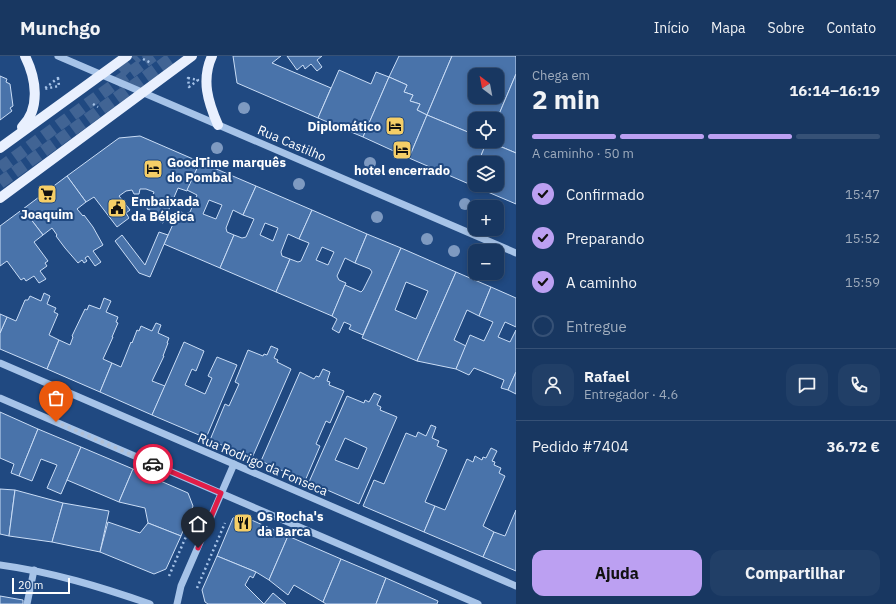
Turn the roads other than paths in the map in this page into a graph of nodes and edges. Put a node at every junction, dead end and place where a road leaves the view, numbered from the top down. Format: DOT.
graph roads {
  1 [pos="25,56"];
  2 [pos="58,56"];
  3 [pos="127,56"];
  4 [pos="192,56"];
  5 [pos="212,56"];
  6 [pos="100,75"];
  7 [pos="142,93"];
  8 [pos="218,125"];
  9 [pos="3,146"];
  10 [pos="0,198"];
  11 [pos="516,253"];
  12 [pos="0,364"];
  13 [pos="0,398"];
  14 [pos="234,464"];
  15 [pos="221,493"];
  16 [pos="0,566"];
  17 [pos="34,570"];
  18 [pos="516,586"];
  19 [pos="27,604"];
  20 [pos="150,604"];
  21 [pos="177,604"];
  22 [pos="478,604"];
  1 -- 9 [label="main road"];
  2 -- 6 [label="street, Rua Castilho"];
  3 -- 6 [label="main road"];
  4 -- 7 [label="main road"];
  5 -- 8 [label="main road"];
  6 -- 7 [label="street, Rua Castilho"];
  6 -- 9 [label="main road"];
  7 -- 8 [label="street, Rua Castilho"];
  7 -- 10 [label="main road"];
  8 -- 11 [label="street, Rua Castilho"];
  12 -- 14 [label="street, Rua Rodrigo da Fonseca"];
  13 -- 15 [label="street"];
  14 -- 15 [label="street"];
  14 -- 18 [label="street, Rua Rodrigo da Fonseca"];
  15 -- 21 [label="street"];
  15 -- 22 [label="street"];
  16 -- 17 [label="street"];
  17 -- 19 [label="street"];
  17 -- 20 [label="street"];
}
